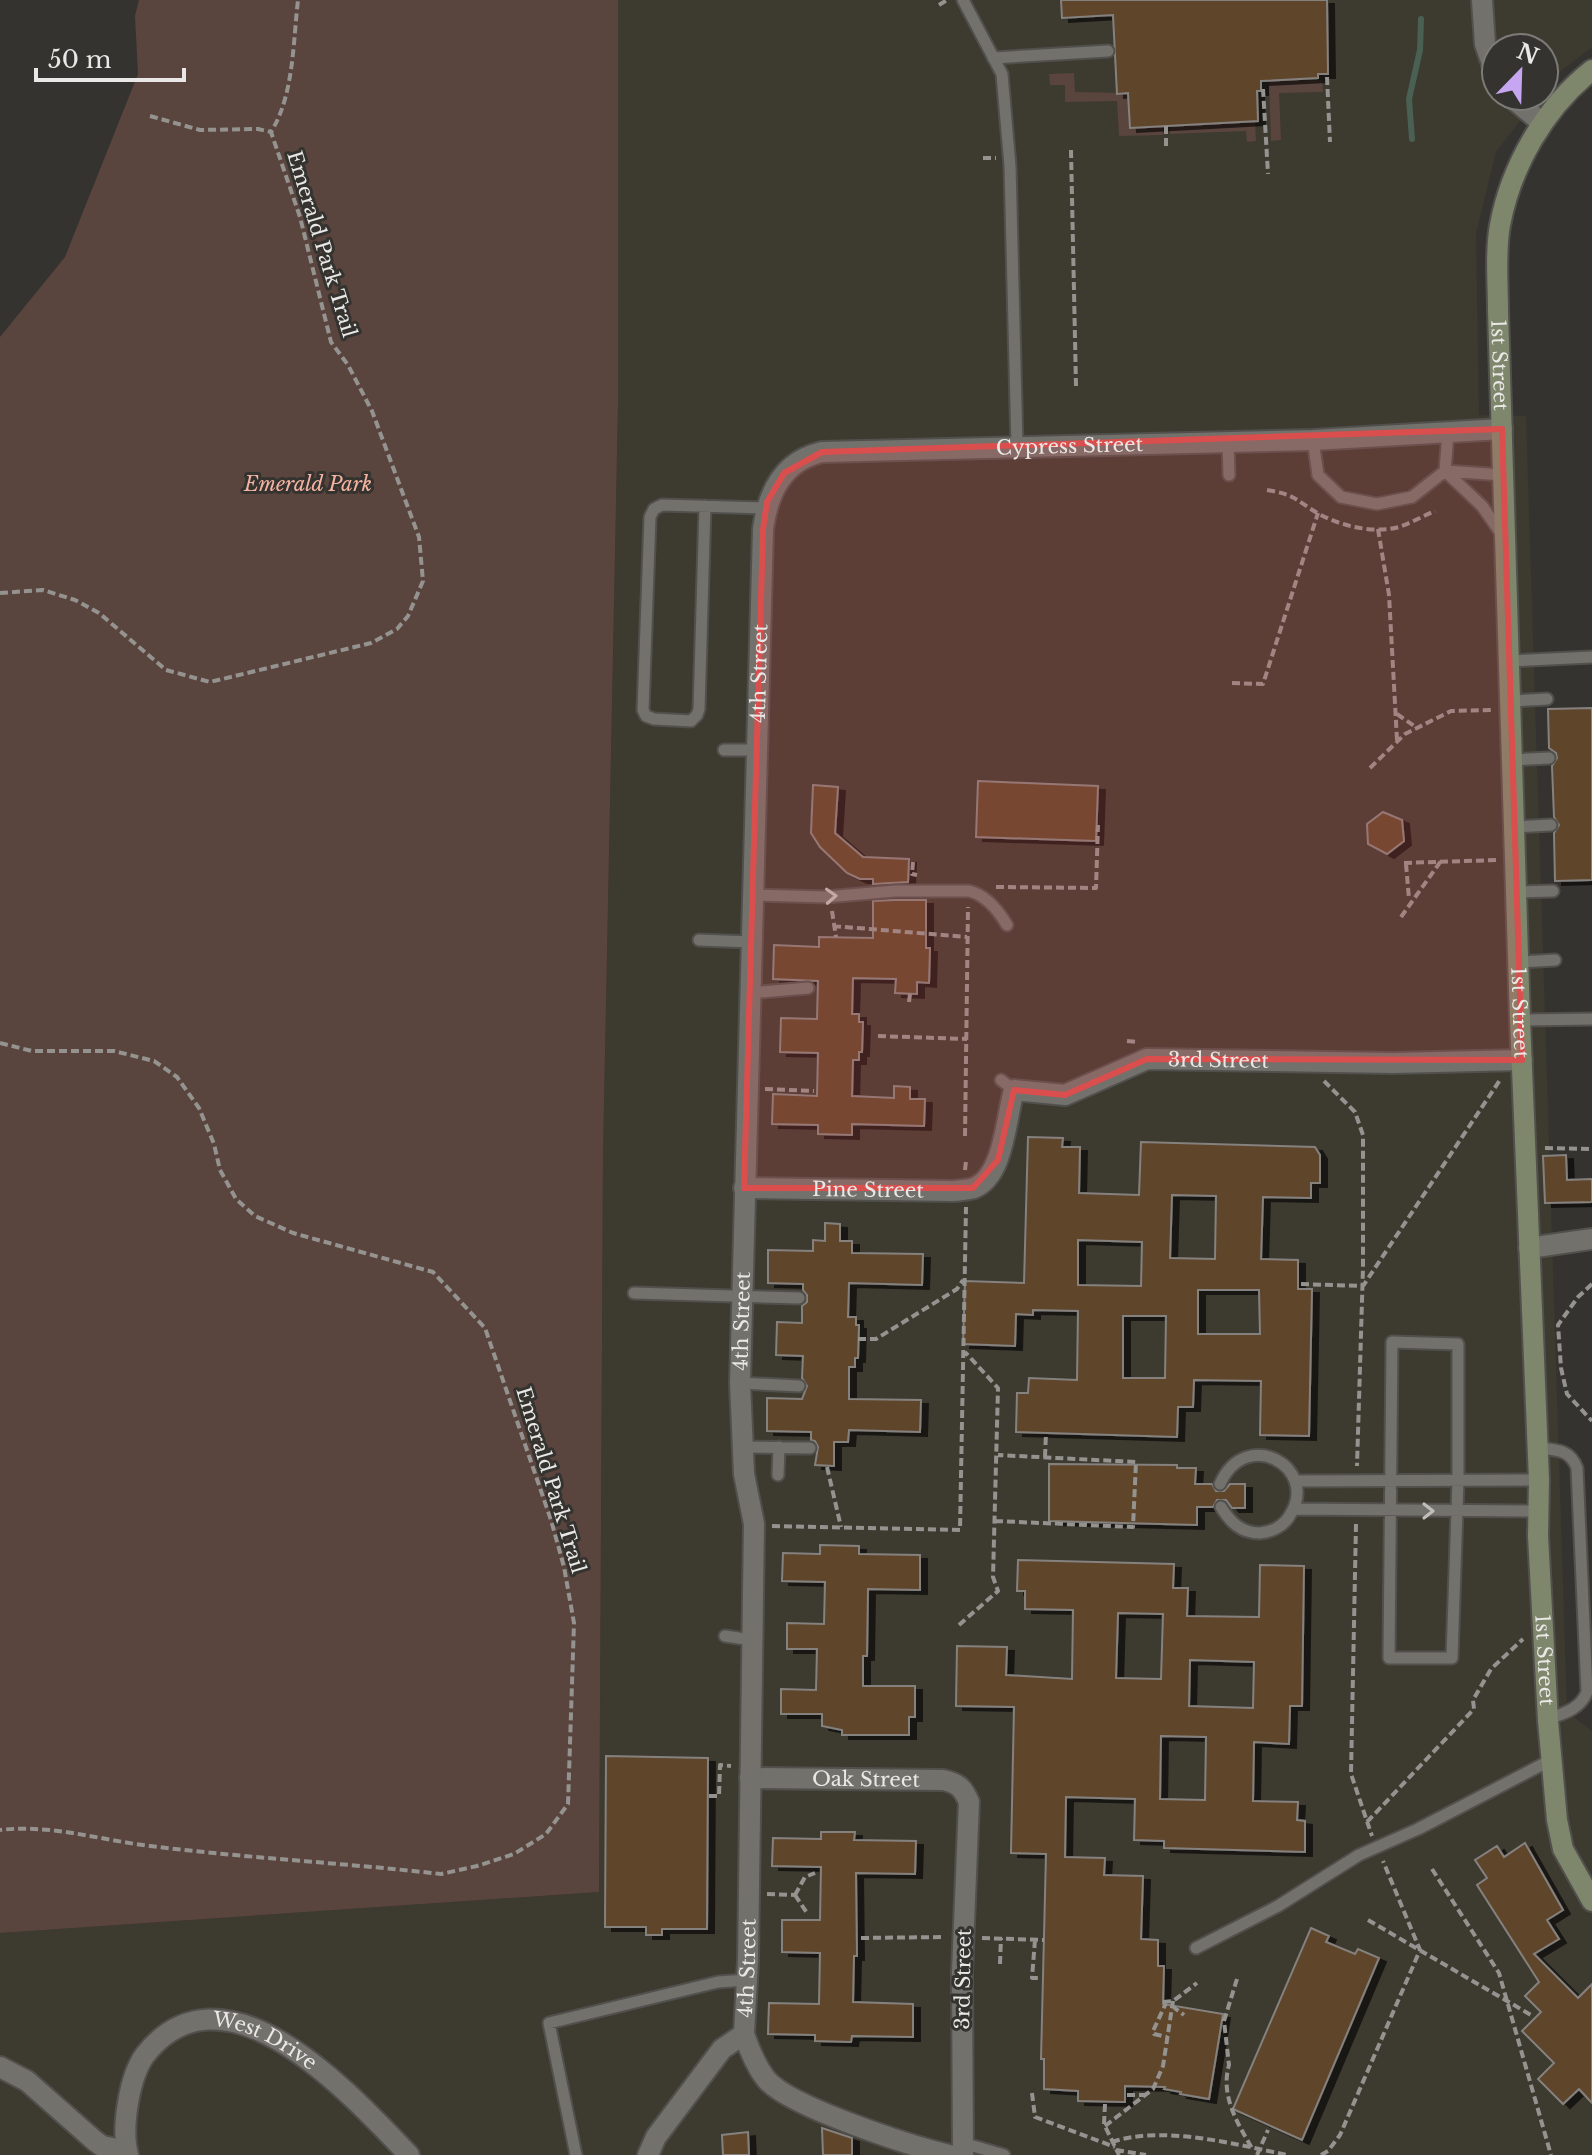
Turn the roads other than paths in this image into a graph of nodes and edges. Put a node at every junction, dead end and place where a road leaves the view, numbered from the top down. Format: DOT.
graph roads {
  1 [pos="963,0"];
  2 [pos="1482,0"];
  3 [pos="1484,32"];
  4 [pos="1108,51"];
  5 [pos="993,58"];
  6 [pos="1592,70"];
  7 [pos="1529,112"];
  8 [pos="1542,123"];
  9 [pos="1502,429"];
  10 [pos="1448,432"];
  11 [pos="1313,440"];
  12 [pos="1228,441"];
  13 [pos="1017,446"];
  14 [pos="1445,471"];
  15 [pos="1229,475"];
  16 [pos="1503,475"];
  17 [pos="705,506"];
  18 [pos="766,508"];
  19 [pos="1505,537"];
  20 [pos="761,607"];
  21 [pos="1592,657"];
  22 [pos="1508,661"];
  23 [pos="1547,699"];
  24 [pos="1502,705"];
  25 [pos="724,750"];
  26 [pos="757,750"];
  27 [pos="1549,758"];
  28 [pos="1511,760"];
  29 [pos="1551,825"];
  30 [pos="1514,827"];
  31 [pos="1553,891"];
  32 [pos="1516,892"];
  33 [pos="753,895"];
  34 [pos="1007,925"];
  35 [pos="699,940"];
  36 [pos="751,942"];
  37 [pos="1555,960"];
  38 [pos="1518,962"];
  39 [pos="808,988"];
  40 [pos="749,993"];
  41 [pos="1592,1019"];
  42 [pos="1520,1020"];
  43 [pos="1522,1060"];
  44 [pos="989,1177"];
  45 [pos="744,1188"];
  46 [pos="1592,1239"];
  47 [pos="1529,1248"];
  48 [pos="634,1293"];
  49 [pos="742,1297"];
  50 [pos="799,1298"];
  51 [pos="740,1383"];
  52 [pos="799,1386"];
  53 [pos="743,1447"];
  54 [pos="779,1447"];
  55 [pos="810,1448"];
  56 [pos="1538,1448"];
  57 [pos="778,1475"];
  58 [pos="1390,1480"];
  59 [pos="1458,1480"];
  60 [pos="1539,1480"];
  61 [pos="1295,1481"];
  62 [pos="1220,1484"];
  63 [pos="1221,1507"];
  64 [pos="1294,1509"];
  65 [pos="1389,1510"];
  66 [pos="1456,1511"];
  67 [pos="1538,1511"];
  68 [pos="725,1636"];
  69 [pos="752,1640"];
  70 [pos="1548,1719"];
  71 [pos="1551,1760"];
  72 [pos="740,1779"];
  73 [pos="969,1802"];
  74 [pos="1592,1901"];
  75 [pos="1196,1948"];
  76 [pos="747,1980"];
  77 [pos="744,2034"];
  78 [pos="0,2067"];
  79 [pos="959,2151"];
  80 [pos="128,2153"];
  81 [pos="409,2155"];
  82 [pos="576,2155"];
  83 [pos="648,2155"];
  84 [pos="1004,2155"];
  1 -- 5 [label="lane"];
  2 -- 3 [label="street"];
  4 -- 5 [label="lane"];
  5 -- 13 [label="lane"];
  6 -- 8 [label="street, 1st Street"];
  7 -- 8 [label="street"];
  8 -- 9 [label="street, 1st Street"];
  9 -- 10 [label="street, Cypress Street"];
  9 -- 16 [label="street, 1st Street"];
  10 -- 11 [label="street, Cypress Street"];
  10 -- 14 [label="lane"];
  11 -- 12 [label="street, Cypress Street"];
  11 -- 14 [label="lane"];
  12 -- 13 [label="street, Cypress Street"];
  12 -- 15 [label="lane"];
  13 -- 18 [label="street, Cypress Street"];
  14 -- 16 [label="lane"];
  14 -- 19 [label="lane"];
  16 -- 19 [label="street, 1st Street"];
  17 -- 17 [label="lane"];
  17 -- 18 [label="lane"];
  18 -- 20 [label="street, Cypress Street"];
  19 -- 22 [label="street, 1st Street"];
  20 -- 26 [label="street, 4th Street"];
  21 -- 22 [label="lane"];
  22 -- 24 [label="street, 1st Street"];
  23 -- 24 [label="lane"];
  24 -- 28 [label="street, 1st Street"];
  25 -- 26 [label="lane"];
  26 -- 33 [label="street, 4th Street"];
  27 -- 28 [label="lane"];
  28 -- 30 [label="street, 1st Street"];
  29 -- 30 [label="lane"];
  30 -- 32 [label="street, 1st Street"];
  31 -- 32 [label="lane"];
  32 -- 38 [label="street, 1st Street"];
  33 -- 34 [label="lane, one-way"];
  33 -- 36 [label="street, 4th Street"];
  35 -- 36 [label="lane"];
  36 -- 40 [label="street, 4th Street"];
  37 -- 38 [label="lane"];
  38 -- 42 [label="street, 1st Street"];
  39 -- 40 [label="lane"];
  40 -- 45 [label="street, 4th Street"];
  41 -- 42 [label="lane"];
  42 -- 43 [label="street, 1st Street"];
  43 -- 44 [label="street, 3rd Street"];
  43 -- 47 [label="street, 1st Street"];
  44 -- 45 [label="street, Pine Street"];
  45 -- 49 [label="street, 4th Street"];
  46 -- 47 [label="street"];
  47 -- 56 [label="street, 1st Street"];
  48 -- 49 [label="lane"];
  49 -- 50 [label="lane"];
  49 -- 51 [label="street, 4th Street"];
  51 -- 52 [label="lane"];
  51 -- 53 [label="street, 4th Street"];
  53 -- 54 [label="lane"];
  53 -- 69 [label="street, 4th Street"];
  54 -- 55 [label="lane"];
  54 -- 57 [label="lane"];
  56 -- 60 [label="street, 1st Street"];
  56 -- 70 [label="lane"];
  58 -- 59 [label="lane"];
  58 -- 59 [label="lane"];
  58 -- 61 [label="lane"];
  58 -- 65 [label="lane"];
  59 -- 60 [label="lane"];
  59 -- 66 [label="lane"];
  60 -- 67 [label="street, 1st Street"];
  61 -- 62 [label="lane"];
  61 -- 64 [label="lane"];
  63 -- 64 [label="lane"];
  64 -- 65 [label="lane"];
  65 -- 66 [label="lane, one-way"];
  65 -- 66 [label="lane"];
  66 -- 67 [label="lane"];
  67 -- 70 [label="street, 1st Street"];
  68 -- 69 [label="lane"];
  69 -- 72 [label="street, 4th Street"];
  70 -- 71 [label="street, 1st Street"];
  71 -- 74 [label="street, 1st Street"];
  71 -- 75 [label="lane"];
  72 -- 73 [label="street, Oak Street"];
  72 -- 76 [label="street, 4th Street"];
  73 -- 79 [label="street, 3rd Street"];
  76 -- 77 [label="street, 4th Street"];
  76 -- 82 [label="lane"];
  77 -- 79 [label="street"];
  77 -- 83 [label="street"];
  78 -- 80 [label="street, West Drive"];
  79 -- 84 [label="lane"];
  80 -- 81 [label="street, West Drive"];
}
